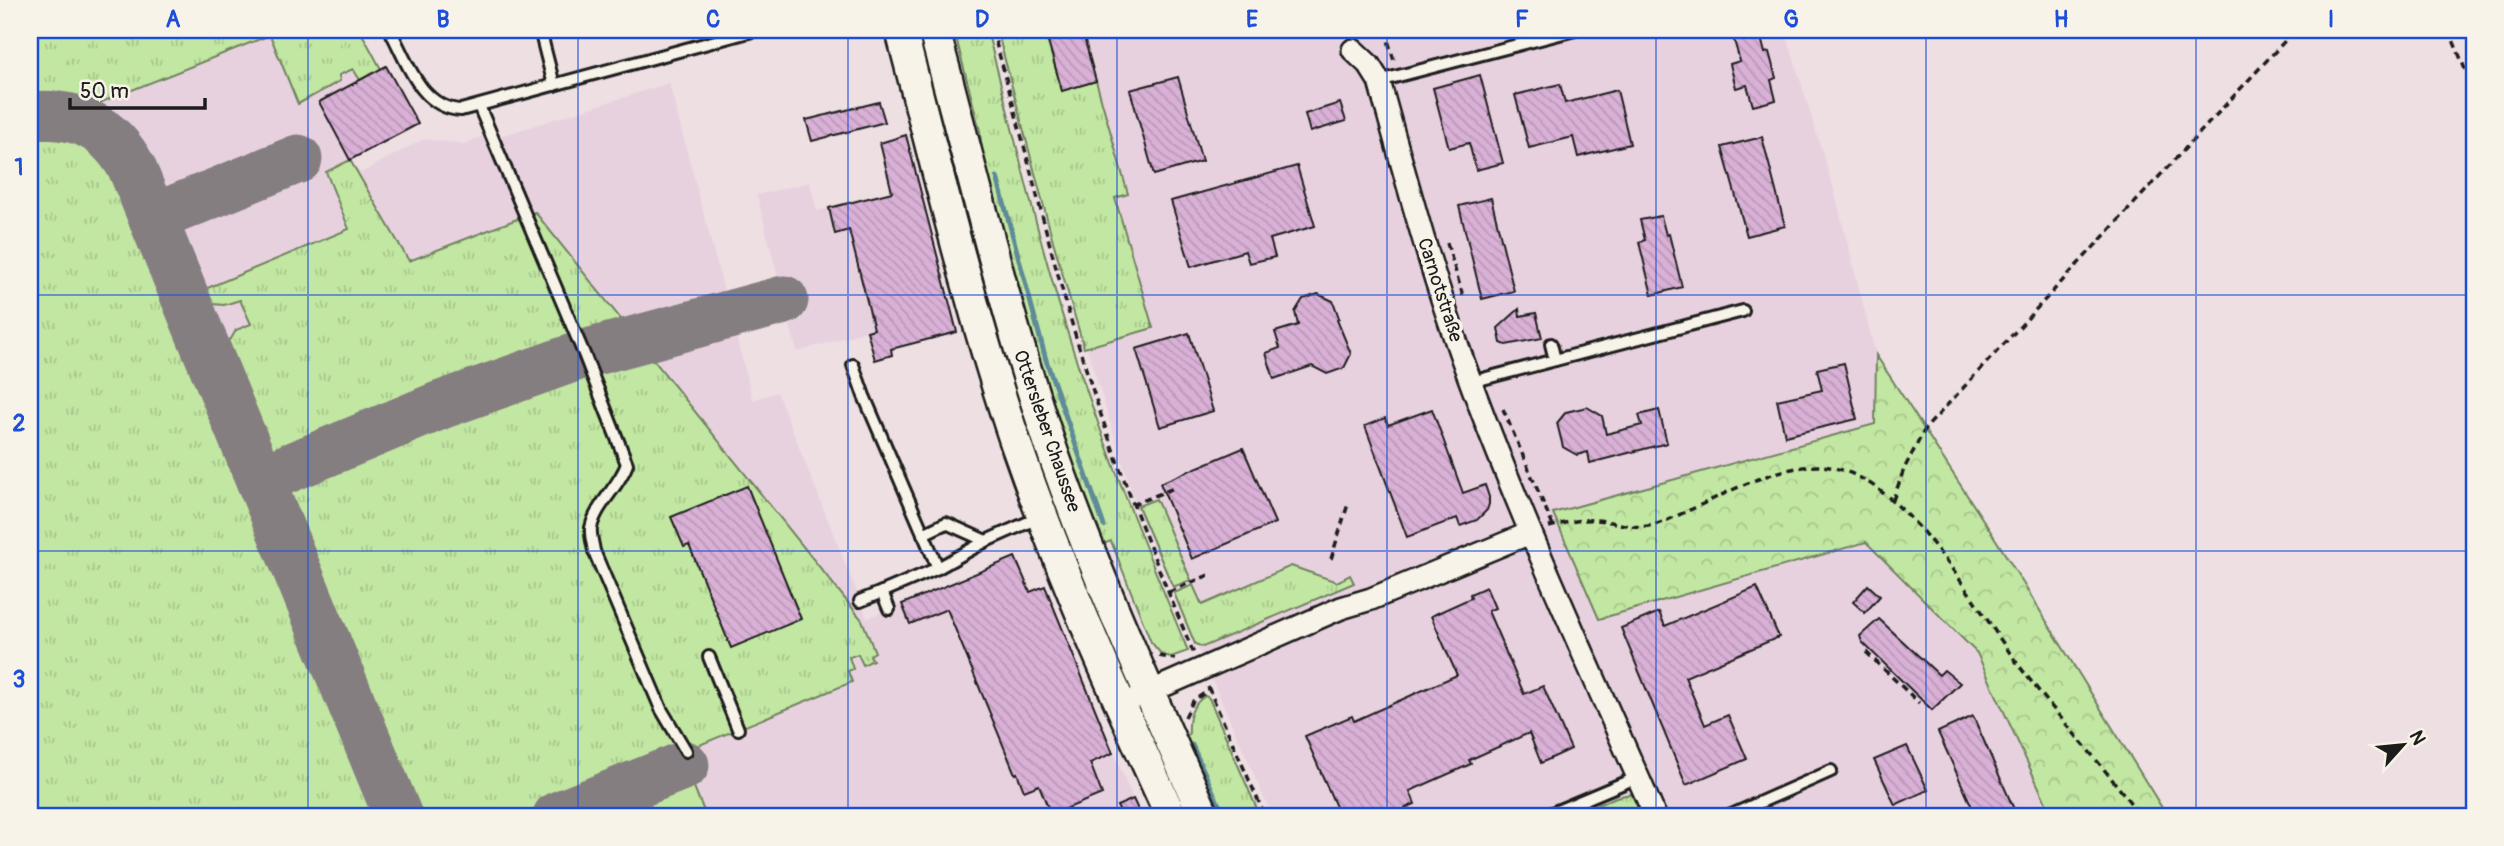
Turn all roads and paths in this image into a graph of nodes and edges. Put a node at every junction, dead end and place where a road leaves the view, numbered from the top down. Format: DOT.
graph roads {
  1 [pos="390,30"];
  2 [pos="540,30"];
  3 [pos="756,30"];
  4 [pos="901,30"];
  5 [pos="934,30"];
  6 [pos="992,30"];
  7 [pos="1385,30"];
  8 [pos="1575,30"];
  9 [pos="2295,30"];
  10 [pos="2449,30"];
  11 [pos="1353,50"];
  12 [pos="1388,79"];
  13 [pos="554,85"];
  14 [pos="2474,91"];
  15 [pos="479,106"];
  16 [pos="1445,237"];
  17 [pos="1465,300"];
  18 [pos="1743,311"];
  19 [pos="1551,344"];
  20 [pos="1555,360"];
  21 [pos="853,365"];
  22 [pos="1481,379"];
  23 [pos="1174,488"];
  24 [pos="1893,500"];
  25 [pos="1348,504"];
  26 [pos="1132,505"];
  27 [pos="1042,516"];
  28 [pos="1553,526"];
  29 [pos="1530,533"];
  30 [pos="923,534"];
  31 [pos="986,541"];
  32 [pos="1331,559"];
  33 [pos="938,568"];
  34 [pos="1211,574"];
  35 [pos="882,592"];
  36 [pos="1169,592"];
  37 [pos="860,601"];
  38 [pos="889,609"];
  39 [pos="1866,652"];
  40 [pos="1156,654"];
  41 [pos="1186,655"];
  42 [pos="709,657"];
  43 [pos="1179,659"];
  44 [pos="1204,680"];
  45 [pos="1209,690"];
  46 [pos="1150,692"];
  47 [pos="1919,703"];
  48 [pos="1121,705"];
  49 [pos="1185,724"];
  50 [pos="738,729"];
  51 [pos="685,751"];
  52 [pos="1831,771"];
  53 [pos="1638,777"];
  54 [pos="1171,816"];
  55 [pos="1204,816"];
  56 [pos="1265,816"];
  57 [pos="1545,816"];
  58 [pos="1655,816"];
  59 [pos="1729,816"];
  60 [pos="2140,816"];
  1 -- 15 [label="lane"];
  2 -- 13 [label="lane"];
  3 -- 13 [label="lane"];
  4 -- 27 [label="main road, Ottersleber Chaussee"];
  5 -- 46 [label="main road, Ottersleber Chaussee"];
  6 -- 26 [label="path"];
  7 -- 12 [label="path"];
  8 -- 12 [label="lane"];
  9 -- 24 [label="path"];
  10 -- 14 [label="path"];
  11 -- 12 [label="street, Carnotstraße"];
  12 -- 22 [label="street, Carnotstraße"];
  13 -- 15 [label="lane"];
  15 -- 51 [label="lane"];
  16 -- 17 [label="path"];
  18 -- 20 [label="lane"];
  19 -- 20 [label="lane"];
  20 -- 22 [label="lane"];
  21 -- 30 [label="lane"];
  22 -- 28 [label="path"];
  22 -- 29 [label="street, Carnotstraße"];
  23 -- 26 [label="path"];
  24 -- 28 [label="path"];
  24 -- 60 [label="path"];
  25 -- 32 [label="path"];
  26 -- 36 [label="path"];
  27 -- 31 [label="lane"];
  27 -- 48 [label="main road, Ottersleber Chaussee"];
  28 -- 29 [label="path"];
  29 -- 46 [label="street"];
  29 -- 53 [label="street, Carnotstraße"];
  30 -- 31 [label="lane"];
  30 -- 33 [label="lane"];
  31 -- 33 [label="lane"];
  33 -- 35 [label="lane"];
  34 -- 36 [label="path"];
  35 -- 37 [label="lane"];
  35 -- 38 [label="lane"];
  36 -- 41 [label="path"];
  39 -- 47 [label="path"];
  40 -- 43 [label="path"];
  42 -- 50 [label="lane"];
  44 -- 45 [label="path"];
  45 -- 49 [label="path"];
  45 -- 56 [label="path"];
  46 -- 48 [label="street"];
  46 -- 55 [label="main road, Ottersleber Chaussee"];
  48 -- 54 [label="main road, Ottersleber Chaussee"];
  52 -- 59 [label="lane"];
  53 -- 57 [label="lane"];
  53 -- 58 [label="street, Carnotstraße"];
}
